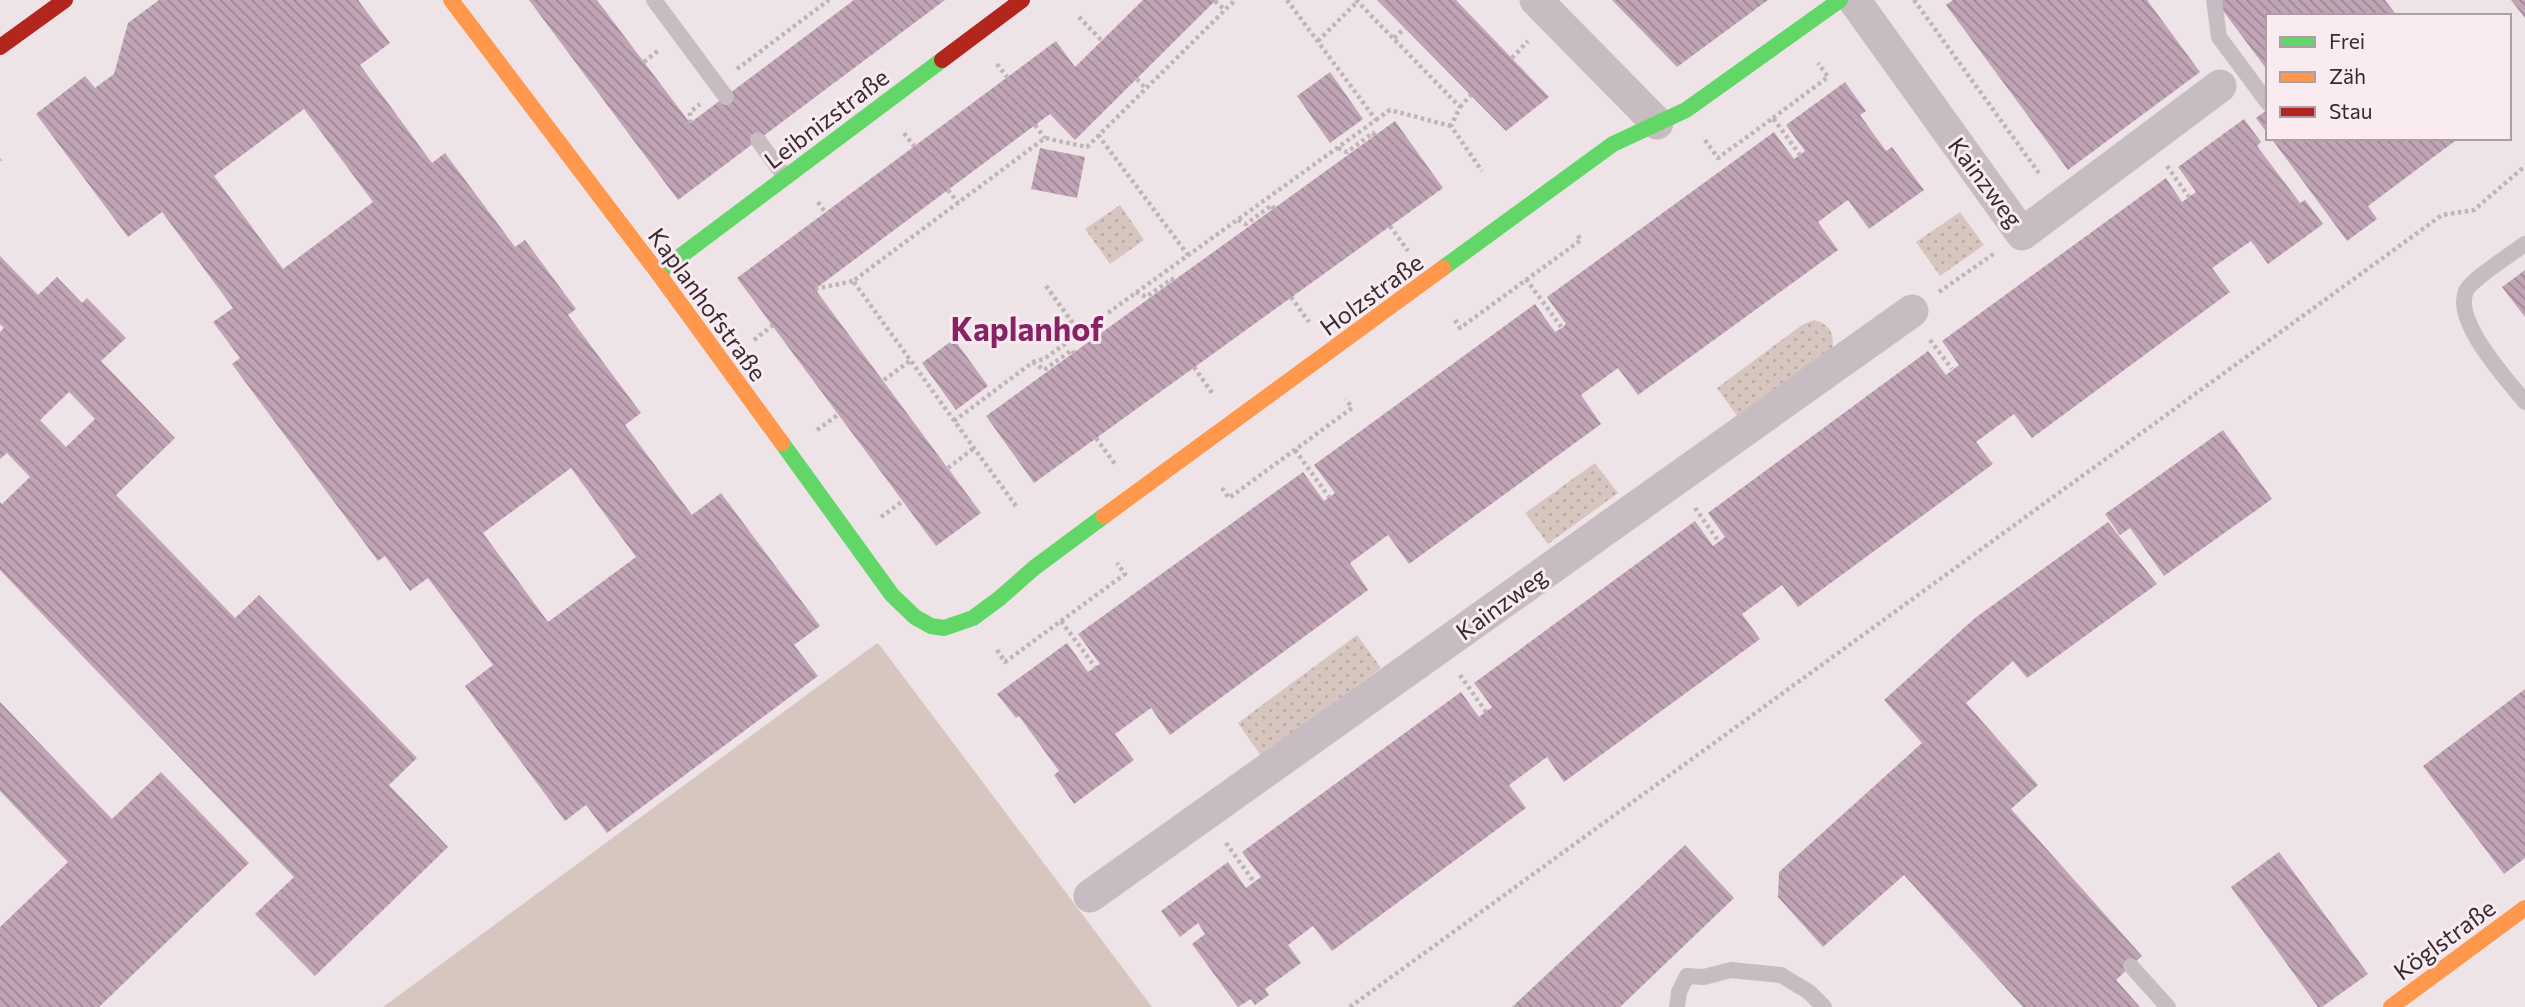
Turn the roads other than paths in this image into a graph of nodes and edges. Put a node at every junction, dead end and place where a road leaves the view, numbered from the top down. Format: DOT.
graph roads {
  1 [pos="65,0"];
  2 [pos="451,0"];
  3 [pos="654,0"];
  4 [pos="1022,0"];
  5 [pos="1535,0"];
  6 [pos="1840,0"];
  7 [pos="1854,0"];
  8 [pos="2214,0"];
  9 [pos="0,47"];
  10 [pos="2220,86"];
  11 [pos="721,91"];
  12 [pos="2266,100"];
  13 [pos="1657,123"];
  14 [pos="758,140"];
  15 [pos="785,177"];
  16 [pos="2525,244"];
  17 [pos="658,273"];
  18 [pos="1925,302"];
  19 [pos="2525,402"];
  20 [pos="934,627"];
  21 [pos="1090,896"];
  22 [pos="2525,908"];
  23 [pos="2131,966"];
  24 [pos="1677,1007"];
  25 [pos="1824,1007"];
  26 [pos="2168,1007"];
  27 [pos="2391,1007"];
  1 -- 9 [label="street"];
  2 -- 17 [label="street, Kaplanhofstraße"];
  3 -- 11 [label="lane"];
  4 -- 15 [label="street, Leibnizstraße"];
  5 -- 13 [label="street"];
  6 -- 13 [label="street, Holzstraße"];
  7 -- 10 [label="street, Kainzweg"];
  8 -- 12 [label="lane"];
  13 -- 20 [label="street, Holzstraße"];
  14 -- 15 [label="lane"];
  15 -- 17 [label="street, Leibnizstraße"];
  16 -- 19 [label="lane"];
  17 -- 20 [label="street, Kaplanhofstraße"];
  18 -- 21 [label="street, Kainzweg"];
  22 -- 27 [label="street, Köglstraße"];
  23 -- 26 [label="lane"];
  24 -- 25 [label="lane"];
}
